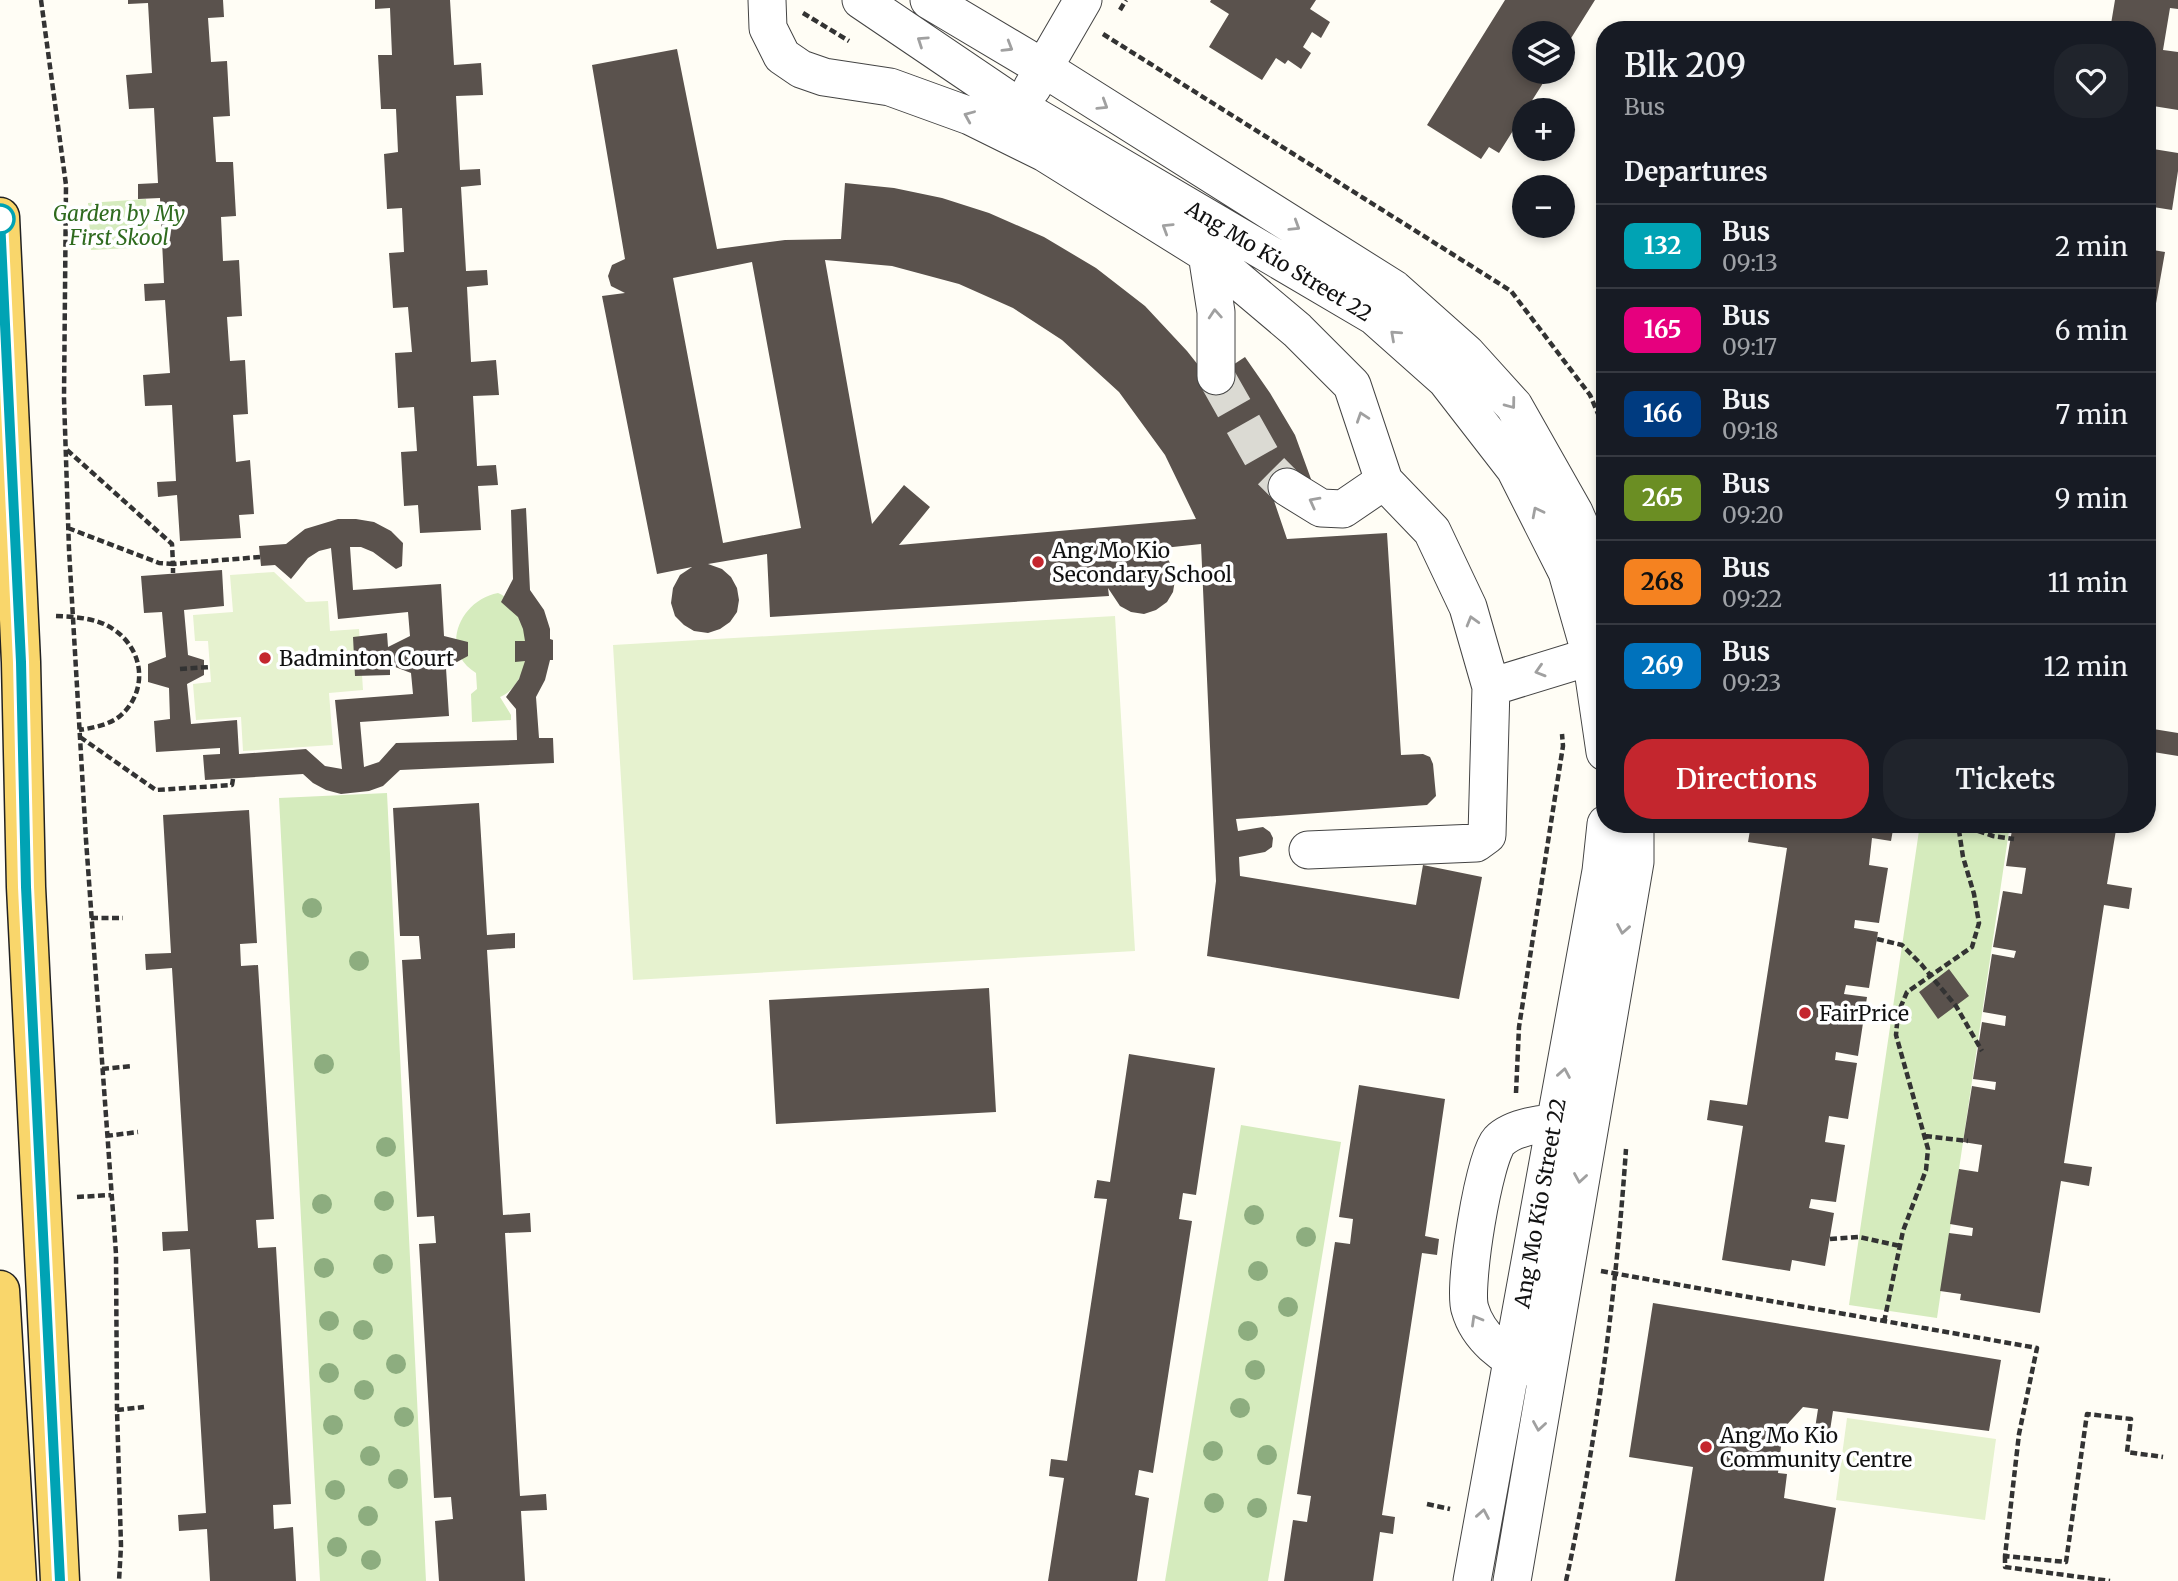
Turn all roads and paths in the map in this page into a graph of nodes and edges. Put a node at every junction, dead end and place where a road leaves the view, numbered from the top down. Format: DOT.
graph roads {
  1 [pos="41,0"];
  2 [pos="767,0"];
  3 [pos="861,0"];
  4 [pos="929,0"];
  5 [pos="1083,0"];
  6 [pos="1105,35"];
  7 [pos="1045,69"];
  8 [pos="1020,107"];
  9 [pos="0,217"];
  10 [pos="1207,254"];
  11 [pos="2,309"];
  12 [pos="1216,376"];
  13 [pos="1596,409"];
  14 [pos="66,449"];
  15 [pos="1384,481"];
  16 [pos="1287,487"];
  17 [pos="68,528"];
  18 [pos="260,557"];
  19 [pos="1596,562"];
  20 [pos="173,564"];
  21 [pos="173,573"];
  22 [pos="9,614"];
  23 [pos="73,617"];
  24 [pos="1596,649"];
  25 [pos="1596,655"];
  26 [pos="361,657"];
  27 [pos="354,658"];
  28 [pos="210,667"];
  29 [pos="180,669"];
  30 [pos="1490,687"];
  31 [pos="79,730"];
  32 [pos="80,737"];
  33 [pos="233,779"];
  34 [pos="1605,833"];
  35 [pos="1635,833"];
  36 [pos="1960,833"];
  37 [pos="1984,833"];
  38 [pos="2014,839"];
  39 [pos="1308,850"];
  40 [pos="91,918"];
  41 [pos="123,918"];
  42 [pos="1877,939"];
  43 [pos="1931,976"];
  44 [pos="1982,1051"];
  45 [pos="133,1066"];
  46 [pos="102,1069"];
  47 [pos="1572,1122"];
  48 [pos="138,1132"];
  49 [pos="106,1136"];
  50 [pos="1925,1136"];
  51 [pos="1968,1141"];
  52 [pos="1627,1147"];
  53 [pos="1830,1239"];
  54 [pos="1900,1246"];
  55 [pos="1565,1265"];
  56 [pos="1616,1273"];
  57 [pos="0,1290"];
  58 [pos="1884,1322"];
  59 [pos="1512,1361"];
  60 [pos="1547,1373"];
  61 [pos="144,1407"];
  62 [pos="117,1410"];
  63 [pos="2164,1457"];
  64 [pos="1427,1504"];
  65 [pos="1445,1508"];
  66 [pos="2005,1556"];
  67 [pos="18,1581"];
  68 [pos="61,1581"];
  69 [pos="118,1581"];
  70 [pos="1472,1581"];
  71 [pos="1512,1581"];
  72 [pos="1566,1581"];
  73 [pos="2110,1581"];
  1 -- 14 [label="path"];
  10 -- 2 [label="street, one-way"];
  8 -- 3 [label="street, Ang Mo Kio Street 22, one-way"];
  4 -- 7 [label="street, Ang Mo Kio Street 22, one-way"];
  5 -- 7 [label="street"];
  6 -- 13 [label="path"];
  7 -- 8 [label="street"];
  7 -- 19 [label="street, Ang Mo Kio Street 22, one-way"];
  24 -- 8 [label="street, Ang Mo Kio Street 22, one-way"];
  9 -- 11 [label="main road"];
  12 -- 10 [label="street, one-way"];
  15 -- 10 [label="street, one-way"];
  11 -- 22 [label="main road"];
  14 -- 17 [label="path"];
  14 -- 20 [label="path"];
  15 -- 16 [label="street, one-way"];
  30 -- 15 [label="street, one-way"];
  17 -- 20 [label="path"];
  17 -- 23 [label="path"];
  18 -- 20 [label="path"];
  20 -- 21 [label="path"];
  22 -- 23 [label="path"];
  22 -- 68 [label="main road"];
  23 -- 31 [label="path"];
  23 -- 31 [label="path"];
  25 -- 30 [label="street, one-way"];
  26 -- 27 [label="path"];
  28 -- 29 [label="path"];
  30 -- 39 [label="street"];
  31 -- 32 [label="path"];
  32 -- 33 [label="path"];
  32 -- 40 [label="path"];
  47 -- 34 [label="street, Ang Mo Kio Street 22, one-way"];
  35 -- 47 [label="street, Ang Mo Kio Street 22, one-way"];
  36 -- 43 [label="path"];
  37 -- 38 [label="path"];
  40 -- 41 [label="path"];
  40 -- 46 [label="path"];
  42 -- 43 [label="path"];
  43 -- 44 [label="path"];
  43 -- 50 [label="path"];
  45 -- 46 [label="path"];
  46 -- 49 [label="path"];
  47 -- 55 [label="street, Ang Mo Kio Street 22, one-way"];
  47 -- 59 [label="street, Ang Mo Kio Street 22"];
  59 -- 47 [label="street, one-way"];
  48 -- 49 [label="path"];
  49 -- 62 [label="path"];
  50 -- 51 [label="path"];
  50 -- 54 [label="path"];
  52 -- 56 [label="path"];
  53 -- 54 [label="path"];
  54 -- 58 [label="path"];
  55 -- 56 [label="path"];
  55 -- 60 [label="street, Ang Mo Kio Street 22"];
  56 -- 58 [label="path"];
  56 -- 72 [label="path"];
  57 -- 67 [label="main road"];
  58 -- 66 [label="path"];
  59 -- 60 [label="street"];
  70 -- 59 [label="street, Ang Mo Kio Street 22, one-way"];
  60 -- 71 [label="street, Ang Mo Kio Street 22, one-way"];
  61 -- 62 [label="path"];
  62 -- 69 [label="path"];
  63 -- 66 [label="path"];
  64 -- 65 [label="path"];
  66 -- 73 [label="path"];
}
